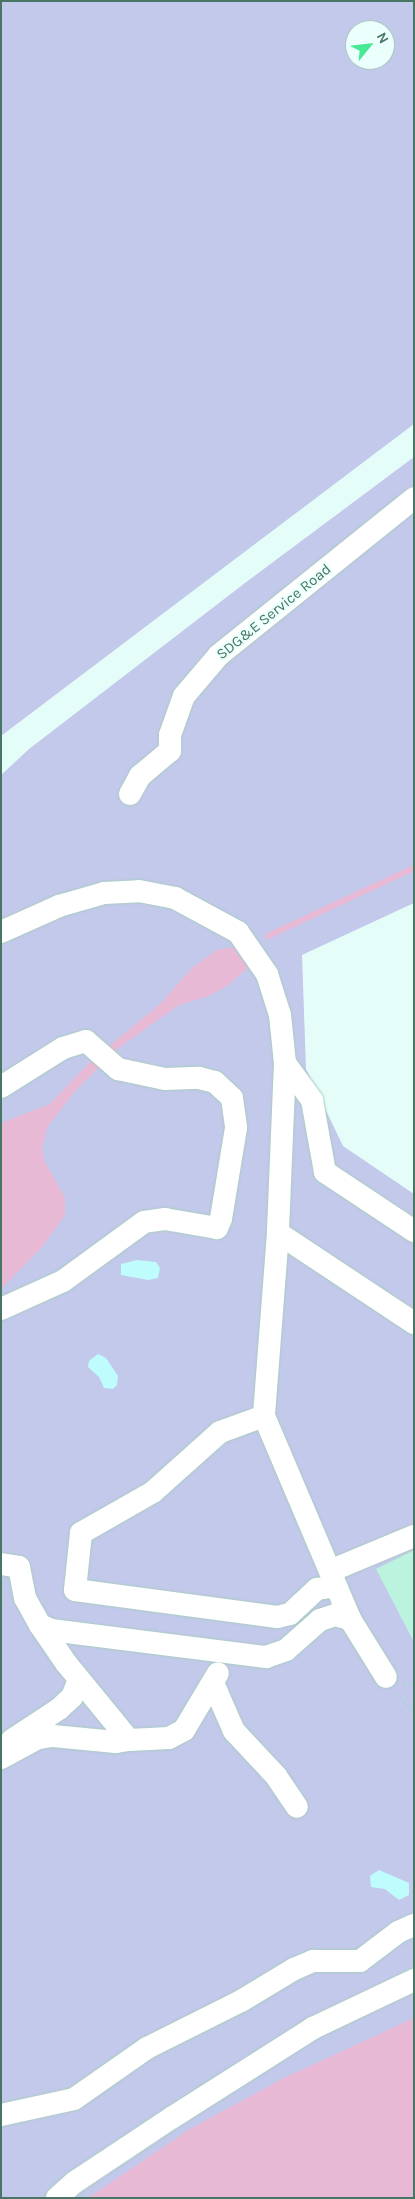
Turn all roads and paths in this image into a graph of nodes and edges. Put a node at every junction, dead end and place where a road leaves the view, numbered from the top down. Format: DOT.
graph roads {
  1 [pos="414,498"];
  2 [pos="130,794"];
  3 [pos="1,932"];
  4 [pos="285,1062"];
  5 [pos="1,1087"];
  6 [pos="414,1231"];
  7 [pos="278,1233"];
  8 [pos="1,1309"];
  9 [pos="414,1323"];
  10 [pos="264,1416"];
  11 [pos="414,1536"];
  12 [pos="1,1564"];
  13 [pos="333,1579"];
  14 [pos="350,1619"];
  15 [pos="40,1625"];
  16 [pos="230,1654"];
  17 [pos="386,1677"];
  18 [pos="79,1680"];
  19 [pos="212,1683"];
  20 [pos="128,1740"];
  21 [pos="1,1749"];
  22 [pos="1,1758"];
  23 [pos="297,1807"];
  24 [pos="414,1925"];
  25 [pos="414,1980"];
  26 [pos="1,2115"];
  27 [pos="57,2198"];
  1 -- 2 [label="lane, SDG&E Service Road"];
  3 -- 4 [label="lane"];
  4 -- 6 [label="lane"];
  4 -- 7 [label="lane"];
  5 -- 8 [label="lane"];
  7 -- 9 [label="lane"];
  7 -- 10 [label="lane"];
  10 -- 13 [label="lane"];
  10 -- 13 [label="lane"];
  11 -- 13 [label="lane"];
  12 -- 15 [label="lane"];
  13 -- 14 [label="lane"];
  14 -- 16 [label="lane"];
  14 -- 17 [label="lane"];
  15 -- 16 [label="lane"];
  15 -- 18 [label="lane"];
  16 -- 19 [label="lane"];
  18 -- 20 [label="lane"];
  18 -- 21 [label="lane"];
  19 -- 20 [label="lane"];
  19 -- 23 [label="lane"];
  20 -- 22 [label="lane"];
  24 -- 26 [label="lane"];
  25 -- 27 [label="lane"];
}
